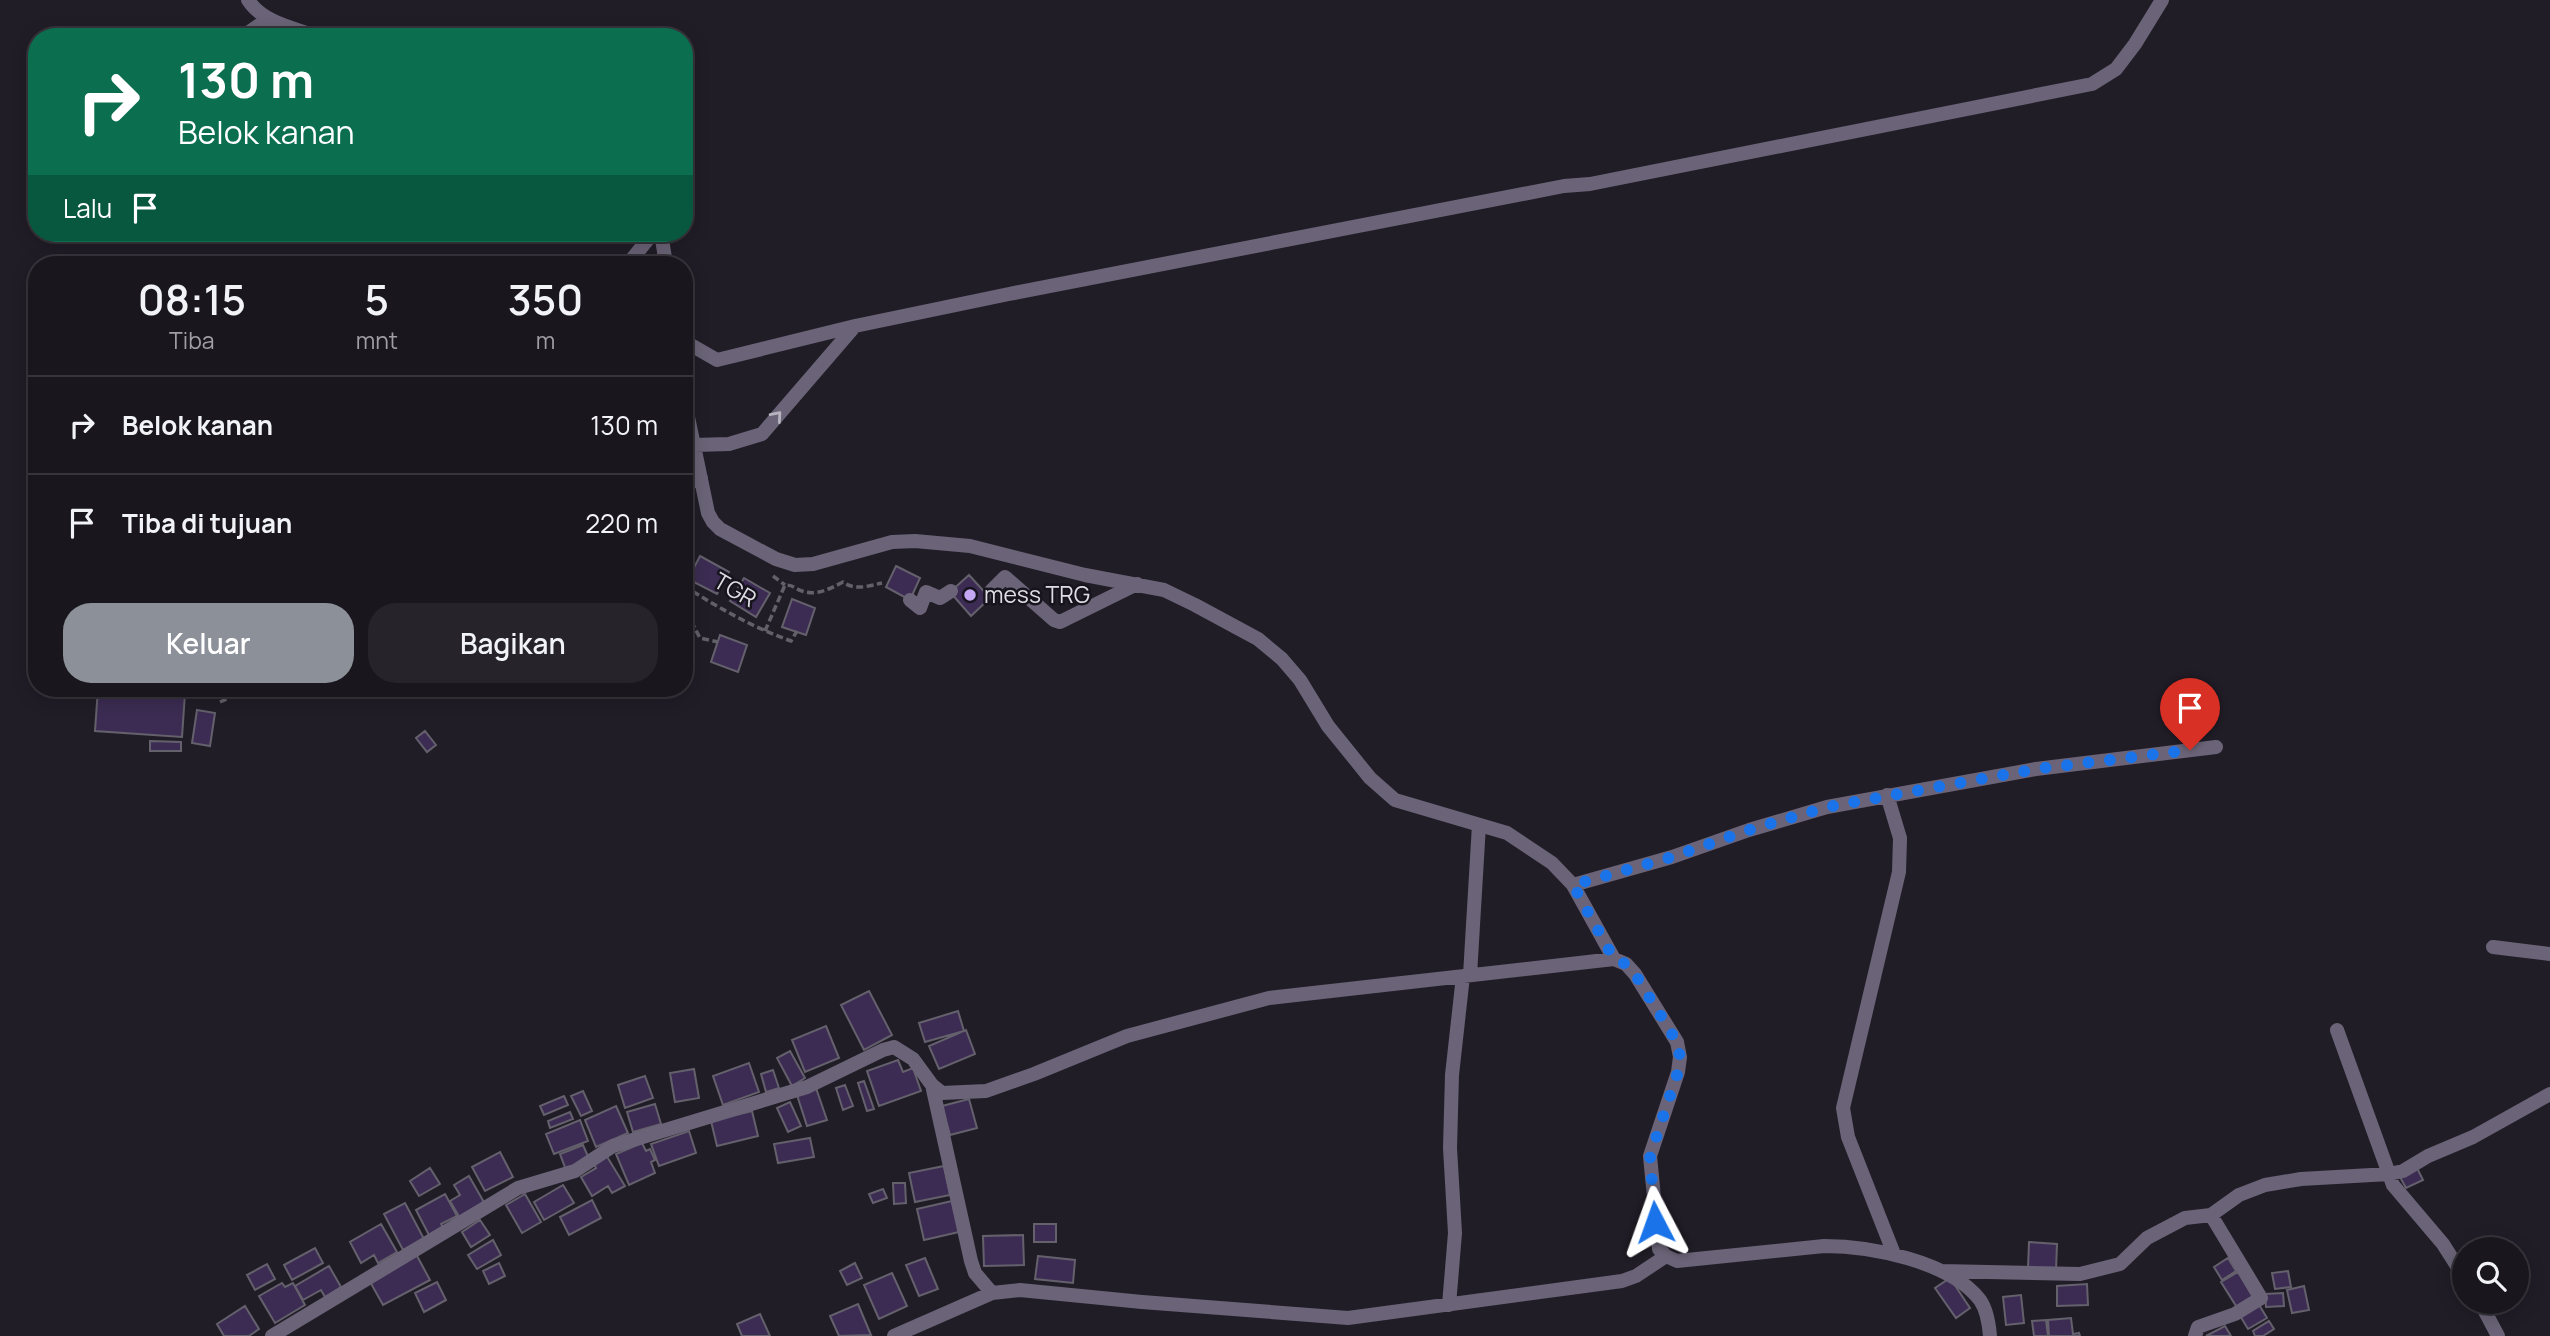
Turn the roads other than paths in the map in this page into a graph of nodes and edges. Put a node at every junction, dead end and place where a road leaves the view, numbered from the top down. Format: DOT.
graph roads {
  1 [pos="248,0"];
  2 [pos="2162,0"];
  3 [pos="268,19"];
  4 [pos="255,28"];
  5 [pos="294,28"];
  6 [pos="646,242"];
  7 [pos="634,256"];
  8 [pos="855,326"];
  9 [pos="693,346"];
  10 [pos="693,440"];
  11 [pos="694,445"];
  12 [pos="701,478"];
  13 [pos="693,481"];
  14 [pos="1137,584"];
  15 [pos="951,591"];
  16 [pos="991,591"];
  17 [pos="910,600"];
  18 [pos="2216,747"];
  19 [pos="1887,795"];
  20 [pos="1479,825"];
  21 [pos="1573,885"];
  22 [pos="2493,947"];
  23 [pos="2550,954"];
  24 [pos="1614,959"];
  25 [pos="1466,975"];
  26 [pos="2337,1030"];
  27 [pos="932,1085"];
  28 [pos="2550,1094"];
  29 [pos="2389,1174"];
  30 [pos="2211,1214"];
  31 [pos="1894,1254"];
  32 [pos="1666,1256"];
  33 [pos="2452,1258"];
  34 [pos="1940,1271"];
  35 [pos="992,1293"];
  36 [pos="1449,1305"];
  37 [pos="2486,1314"];
  38 [pos="272,1336"];
  39 [pos="894,1336"];
  40 [pos="1990,1336"];
  41 [pos="2195,1336"];
  42 [pos="2498,1336"];
  1 -- 3 [label="street"];
  2 -- 8 [label="street"];
  3 -- 4 [label="street"];
  3 -- 5 [label="street"];
  6 -- 7 [label="street"];
  8 -- 9 [label="street"];
  11 -- 8 [label="street, one-way"];
  10 -- 11 [label="street"];
  11 -- 12 [label="street"];
  12 -- 13 [label="street"];
  12 -- 14 [label="street"];
  14 -- 16 [label="street"];
  14 -- 20 [label="street"];
  15 -- 17 [label="street"];
  18 -- 19 [label="street"];
  19 -- 21 [label="street"];
  19 -- 31 [label="street"];
  20 -- 21 [label="street"];
  20 -- 25 [label="street"];
  21 -- 24 [label="street"];
  22 -- 23 [label="street"];
  24 -- 25 [label="street"];
  24 -- 32 [label="street"];
  25 -- 27 [label="street"];
  25 -- 36 [label="street"];
  26 -- 29 [label="street"];
  27 -- 35 [label="street"];
  27 -- 38 [label="street"];
  28 -- 29 [label="street"];
  29 -- 30 [label="street"];
  29 -- 33 [label="street"];
  30 -- 34 [label="street"];
  30 -- 41 [label="street"];
  31 -- 32 [label="street"];
  31 -- 34 [label="street"];
  32 -- 36 [label="street"];
  34 -- 40 [label="street"];
  35 -- 36 [label="street"];
  35 -- 39 [label="street"];
  37 -- 42 [label="street"];
}
